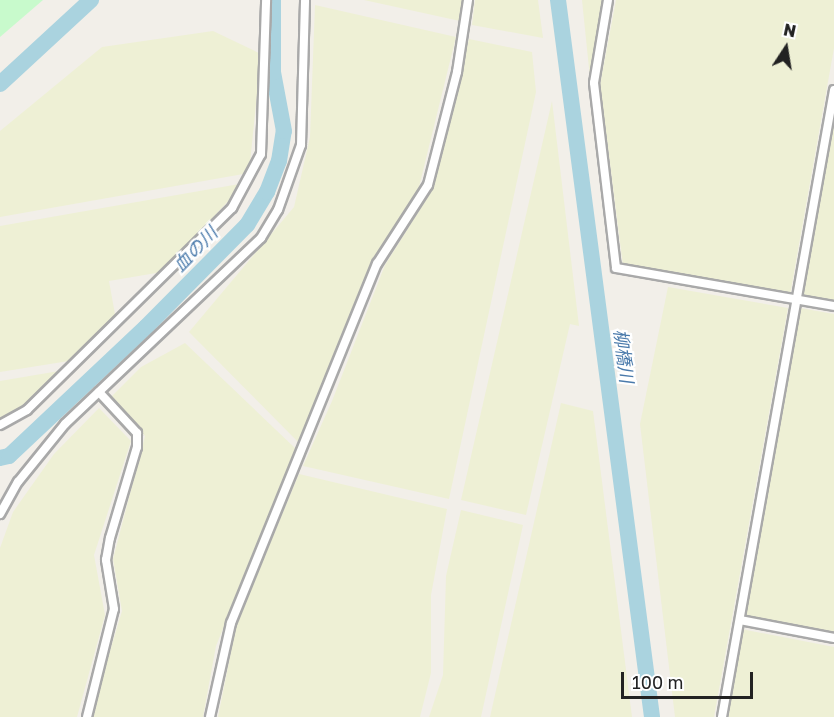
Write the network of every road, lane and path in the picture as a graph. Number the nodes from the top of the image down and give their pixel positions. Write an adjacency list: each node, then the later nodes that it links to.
1 (266, 0): 9 (street)
2 (305, 0): 8 (street)
3 (468, 0): 14 (street)
4 (608, 0): 6 (street)
5 (834, 90): 6 (street)
6 (796, 300): 7 (street); 11 (street)
7 (834, 306)
8 (99, 392): 10 (street); 13 (street)
9 (0, 425)
10 (0, 514)
11 (740, 620): 12 (street); 15 (street)
12 (834, 638)
13 (87, 717)
14 (210, 717)
15 (722, 717)

